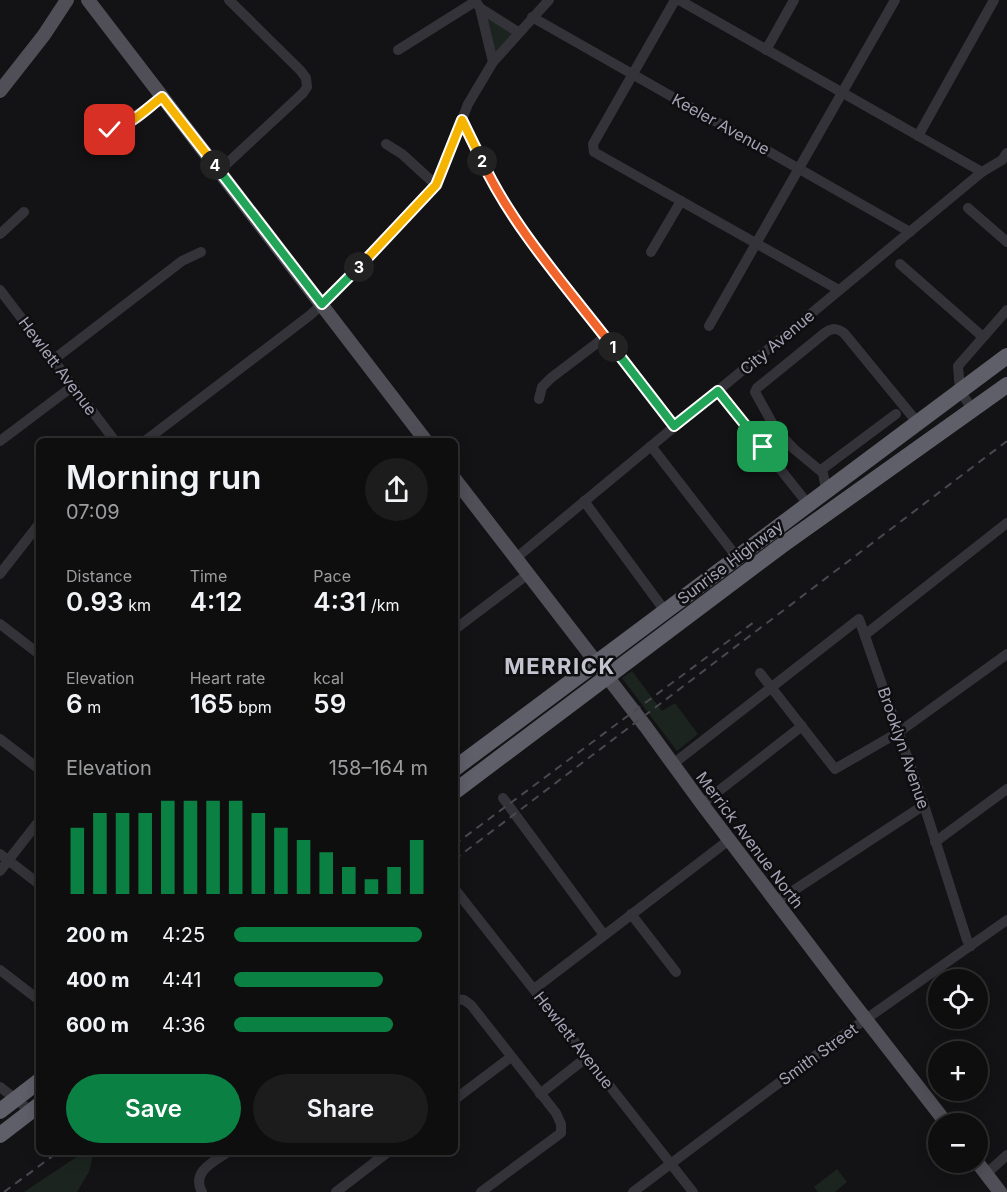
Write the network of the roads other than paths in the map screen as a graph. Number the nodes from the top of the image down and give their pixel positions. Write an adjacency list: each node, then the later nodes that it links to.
1 (67, 0): 16 (main road)
2 (88, 0): 18 (main road)
3 (229, 0): 25 (street)
4 (549, 0): 10 (street)
5 (677, 0): 13 (street); 15 (street)
6 (795, 0): 13 (street)
7 (895, 0): 17 (street)
8 (994, 0): 21 (street)
9 (477, 3): 11 (street); 12 (street); 14 (street)
10 (532, 17): 11 (street); 15 (street, Keeler Avenue)
11 (518, 32): 14 (street)
12 (398, 50)
13 (766, 50): 17 (street)
14 (492, 62): 19 (street)
15 (632, 74): 24 (street, Keeler Avenue); 28 (street)
16 (0, 91)
17 (842, 93): 21 (street); 24 (street)
18 (162, 97): 20 (street); 25 (main road)
19 (462, 120): 27 (street); 43 (street)
20 (91, 131)
21 (918, 136): 26 (street)
22 (386, 144): 27 (street)
23 (1007, 153): 26 (street, City Avenue)
24 (800, 168): 31 (street, Keeler Avenue); 34 (street)
25 (219, 171): 40 (main road)
26 (982, 172): 31 (street, City Avenue)
27 (436, 185): 40 (street)
28 (681, 201): 34 (street); 36 (street)
29 (968, 208): 33 (street)
30 (24, 212): 32 (street)
31 (910, 232): 39 (street, City Avenue)
32 (0, 234)
33 (1007, 242)
34 (756, 244): 39 (street); 42 (street)
35 (201, 252): 46 (street)
36 (651, 252)
37 (900, 264): 44 (street)
38 (0, 290): 46 (street, Hewlett Avenue)
39 (839, 290): 49 (street, City Avenue)
40 (322, 304): 57 (street); 58 (main road)
41 (1007, 310): 44 (street)
42 (709, 326)
43 (605, 337): 51 (street); 55 (street)
44 (983, 337): 50 (street)
45 (1007, 356): 50 (highway, Sunrise Highway)
46 (54, 360): 48 (street, Hewlett Avenue)
47 (1007, 385): 52 (highway, Sunrise Highway)
48 (73, 386): 56 (street, Hewlett Avenue); 59 (street)
49 (718, 391): 55 (street, City Avenue); 65 (street)
50 (960, 391): 52 (street); 54 (highway, Sunrise Highway)
51 (539, 399)
52 (973, 410): 80 (highway, Sunrise Highway)
53 (896, 414): 61 (street)
54 (917, 422): 61 (street); 63 (highway, Sunrise Highway)
55 (674, 426): 60 (street, City Avenue)
56 (113, 438)
57 (149, 438)
58 (424, 438)
59 (0, 441)
60 (651, 446): 64 (street, City Avenue); 68 (street)
61 (821, 470): 63 (street)
62 (458, 483): 69 (main road, Merrick Avenue North)
63 (826, 490): 65 (highway, Sunrise Highway)
64 (584, 501): 69 (street, City Avenue); 72 (street)
65 (808, 504): 68 (highway, Sunrise Highway)
66 (1007, 523): 75 (street)
67 (36, 528): 70 (street)
68 (736, 556): 72 (highway, Sunrise Highway)
69 (516, 558): 71 (main road, Merrick Avenue North)
70 (0, 574)
71 (528, 574): 74 (street); 78 (main road, Merrick Avenue North)
72 (665, 610): 78 (highway, Sunrise Highway)
73 (0, 624): 76 (street)
74 (458, 627)
75 (866, 634): 81 (street); 83 (street, Brooklyn Avenue)
76 (36, 652)
77 (1007, 654): 83 (street)
78 (595, 662): 80 (main road, Merrick Avenue North); 86 (highway, Sunrise Highway)
79 (760, 673): 81 (street)
80 (607, 677): 85 (main road, Merrick Avenue North); 88 (highway, Sunrise Highway)
81 (772, 687): 82 (street); 85 (street)
82 (802, 726): 83 (street); 91 (street)
83 (899, 732): 92 (street, Brooklyn Avenue)
84 (0, 739): 87 (street)
85 (673, 764): 91 (main road, Merrick Avenue North)
86 (458, 766)
87 (36, 767)
88 (458, 789)
89 (1007, 789): 95 (street)
90 (503, 798): 103 (street)
91 (702, 804): 94 (main road, Merrick Avenue North)
92 (924, 805): 95 (street, Brooklyn Avenue); 100 (street)
93 (36, 824): 96 (street)
94 (729, 840): 100 (main road, Merrick Avenue North); 101 (street)
95 (935, 842): 104 (street, Brooklyn Avenue)
96 (4, 857): 97 (street); 98 (street)
97 (0, 871)
98 (36, 882)
99 (458, 893): 107 (street, Hewlett Avenue)
100 (776, 902): 110 (main road, Merrick Avenue North)
101 (632, 914): 103 (street); 106 (street)
102 (1007, 920): 104 (street, Smith Street)
103 (604, 935): 107 (street)
104 (971, 946): 110 (street, Smith Street)
105 (0, 970): 108 (street)
106 (676, 972)
107 (534, 989): 112 (street, Hewlett Avenue)
108 (36, 998)
109 (458, 999): 111 (street)
110 (866, 1019): 120 (main road, Merrick Avenue North); 125 (street, Smith Street)
111 (511, 1057): 115 (street); 116 (street)
112 (587, 1057): 115 (street); 125 (street, Hewlett Avenue)
113 (36, 1083): 117 (highway)
114 (0, 1087): 117 (street)
115 (540, 1094): 130 (street)
116 (458, 1097)
117 (16, 1099): 118 (street); 119 (highway)
118 (35, 1108): 121 (highway)
119 (0, 1111)
120 (939, 1113)
121 (0, 1135)
122 (224, 1155): 128 (street)
123 (384, 1155): 129 (street)
124 (1007, 1155): 126 (street)
125 (671, 1164): 131 (street, Smith Street); 132 (street, Hewlett Avenue)
126 (988, 1164)
127 (985, 1173): 133 (main road)
128 (202, 1192)
129 (336, 1192)
130 (481, 1192)
131 (633, 1192)
132 (693, 1192)
133 (1000, 1192)

